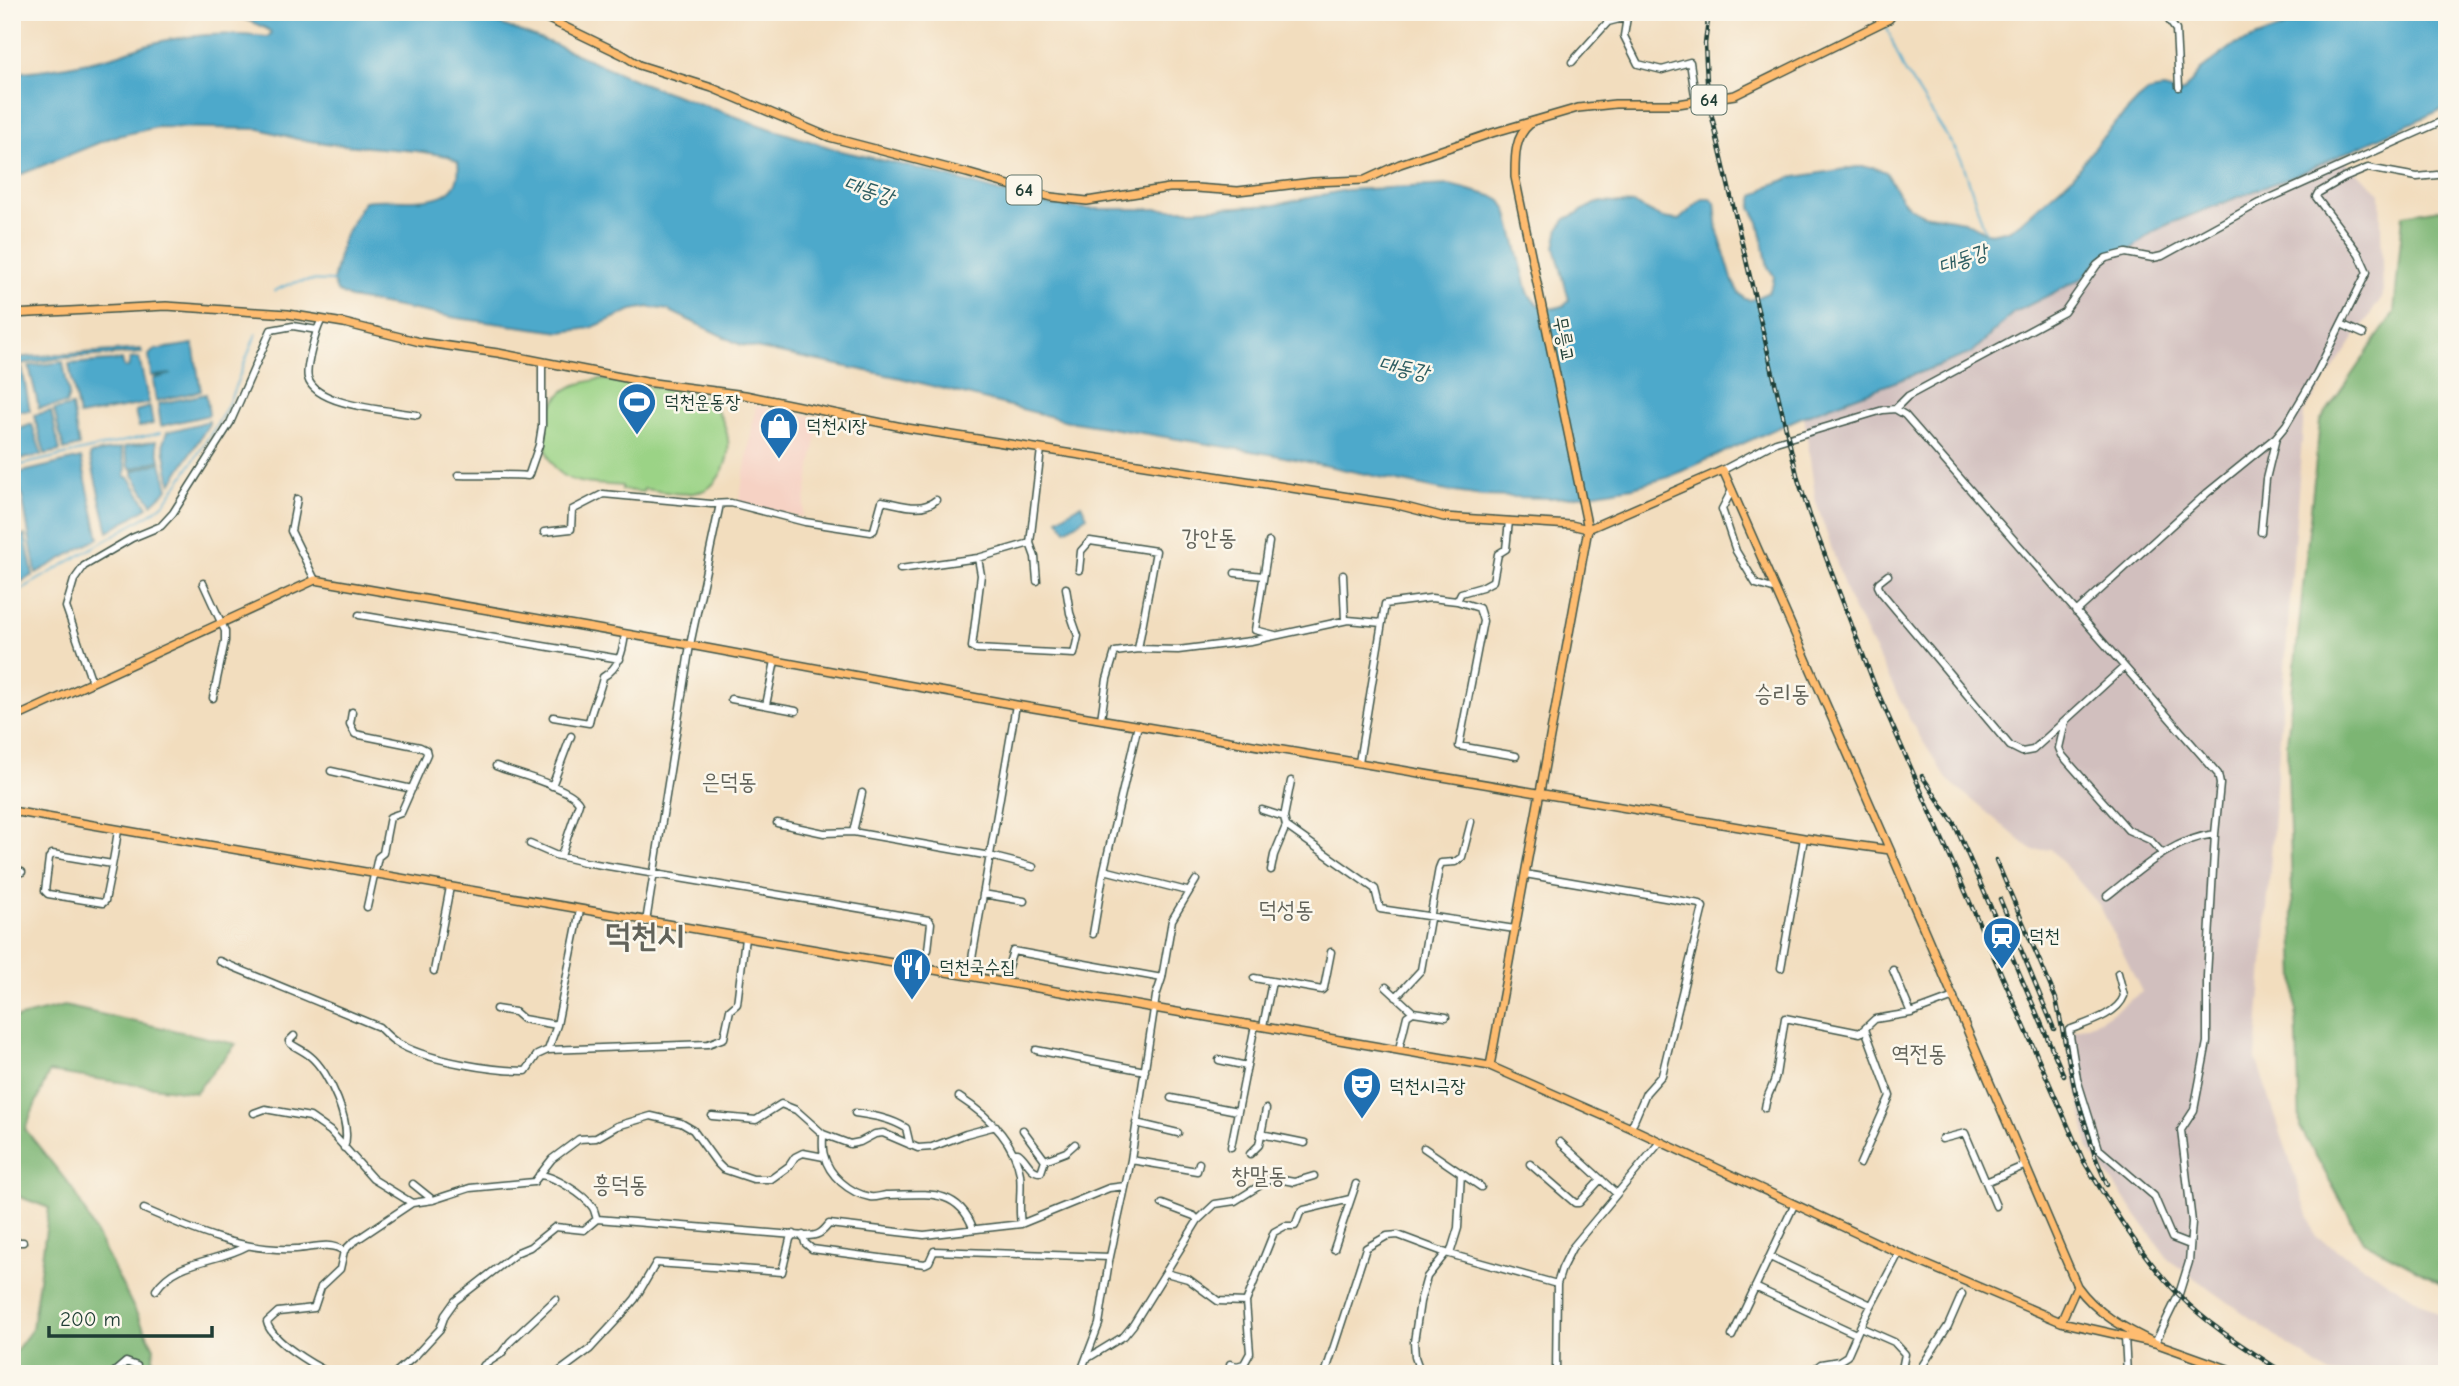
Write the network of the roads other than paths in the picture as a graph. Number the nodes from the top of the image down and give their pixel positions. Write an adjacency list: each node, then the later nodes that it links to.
1 (534, 12): 9 (main road, 64)
2 (2163, 12): 6 (street)
3 (1629, 15): 5 (street); 7 (street)
4 (1892, 15): 7 (main road, 64)
5 (1572, 62)
6 (2179, 87)
7 (1696, 102): 9 (main road, 64)
8 (2447, 119): 17 (street)
9 (1533, 122): 28 (main road, 무릉교)
10 (2447, 174): 13 (street)
11 (12, 314): 12 (main road)
12 (321, 321): 14 (street); 16 (main road)
13 (2341, 324): 15 (street); 19 (street)
14 (317, 330): 18 (street); 58 (street)
15 (2362, 334)
16 (542, 362): 20 (main road); 22 (street)
17 (1895, 409): 21 (street); 46 (street)
18 (417, 415)
19 (2276, 437): 30 (street); 46 (street)
20 (1041, 449): 27 (main road); 32 (street)
21 (1723, 470): 23 (main road); 28 (main road)
22 (458, 475)
23 (1732, 490): 44 (main road); 44 (street)
24 (297, 499): 40 (street)
25 (936, 500): 26 (street)
26 (720, 504): 29 (street); 53 (street)
27 (1509, 521): 28 (main road); 45 (street)
28 (1588, 529): 78 (main road)
29 (544, 532)
30 (2260, 532)
31 (1269, 542): 39 (street)
32 (1030, 543): 33 (street); 41 (street)
33 (978, 558): 34 (street); 43 (street)
34 (900, 569)
35 (1079, 570): 54 (street)
36 (1235, 573): 39 (street)
37 (1343, 575): 48 (street)
38 (1888, 575): 68 (street)
39 (1264, 576): 52 (street)
40 (315, 580): 50 (main road); 51 (main road)
41 (1037, 581)
42 (204, 583): 50 (street)
43 (1066, 588)
44 (1776, 590): 91 (main road)
45 (1457, 601): 49 (street); 71 (street)
46 (2076, 612): 57 (street)
47 (359, 615): 55 (street)
48 (1345, 620): 49 (street); 52 (street)
49 (1382, 622): 72 (street)
50 (222, 623): 58 (main road); 59 (street)
51 (625, 634): 53 (main road); 55 (street)
52 (1277, 635): 54 (street)
53 (690, 645): 56 (main road); 101 (street)
54 (1138, 649): 67 (street)
55 (620, 659): 65 (street)
56 (775, 661): 61 (street); 62 (main road)
57 (2124, 667): 68 (street); 88 (street)
58 (92, 682): 66 (main road)
59 (213, 698)
60 (731, 699): 61 (street)
61 (766, 705): 63 (street)
62 (1016, 705): 67 (main road); 94 (street)
63 (796, 711)
64 (352, 712): 77 (street)
65 (553, 717)
66 (12, 719)
67 (1101, 719): 69 (main road)
68 (2065, 722): 92 (street)
69 (1138, 726): 72 (main road); 98 (street)
70 (571, 736): 76 (street)
71 (1516, 756)
72 (1359, 762): 78 (main road)
73 (496, 766): 76 (street)
74 (331, 771): 77 (street)
75 (1291, 781): 82 (street)
76 (552, 786): 93 (street)
77 (412, 789): 102 (street)
78 (1540, 792): 89 (main road); 103 (main road)
79 (862, 793): 87 (street)
80 (1262, 810): 82 (street)
81 (12, 811): 86 (main road)
82 (1284, 817): 85 (street)
83 (1471, 822): 112 (street)
84 (777, 823): 87 (street)
85 (1286, 826): 99 (street); 112 (street)
86 (118, 830): 95 (street); 102 (main road)
87 (853, 832): 94 (street)
88 (2215, 834): 92 (street); 207 (street)
89 (1804, 838): 91 (main road); 120 (street)
90 (530, 844): 93 (street)
91 (1890, 850): 131 (main road)
92 (2162, 853): 108 (street)
93 (561, 856): 101 (street)
94 (990, 856): 96 (street); 107 (street)
95 (112, 864): 95 (street)
96 (1033, 867)
97 (12, 870): 100 (street)
98 (1104, 870): 106 (street); 115 (street)
99 (1271, 870)
100 (22, 872)
101 (654, 873): 113 (street); 117 (street)
102 (375, 874): 105 (main road); 110 (street)
103 (1525, 874): 114 (main road); 158 (street)
104 (1196, 880): 106 (street)
105 (450, 887): 111 (main road); 122 (street)
106 (1187, 891): 125 (street)
107 (983, 894): 109 (street); 124 (street)
108 (2107, 896)
109 (1024, 901)
110 (367, 907)
111 (580, 910): 113 (main road); 137 (street)
112 (1429, 918): 114 (street); 130 (street)
113 (646, 922): 116 (main road)
114 (1515, 929): 146 (main road)
115 (1093, 934)
116 (746, 938): 124 (main road); 142 (street)
117 (928, 950)
118 (1331, 952): 128 (street)
119 (219, 961): 142 (street)
120 (1780, 968)
121 (1894, 970): 135 (street)
122 (434, 971)
123 (2118, 973): 207 (street)
124 (969, 976): 127 (main road)
125 (1162, 978): 127 (street); 132 (street)
126 (1254, 978): 128 (street)
127 (1003, 982): 132 (main road)
128 (1272, 982): 138 (street)
129 (1386, 987): 130 (street)
130 (1396, 997): 134 (street)
131 (1954, 997): 135 (street); 180 (main road)
132 (1154, 1007): 138 (main road); 147 (street)
133 (496, 1009): 137 (street)
134 (1413, 1012): 136 (street); 141 (street)
135 (1911, 1013): 139 (street)
136 (1446, 1017)
137 (556, 1025): 142 (street)
138 (1259, 1026): 141 (main road); 145 (street)
139 (1866, 1030): 150 (street); 179 (street)
140 (294, 1037): 170 (street)
141 (1398, 1049): 146 (main road)
142 (548, 1050)
143 (1036, 1050): 147 (street)
144 (1219, 1060): 145 (street)
145 (1247, 1066): 152 (street)
146 (1490, 1066): 158 (main road)
147 (1144, 1071): 156 (street)
148 (959, 1097): 157 (street)
149 (1171, 1098): 152 (street)
150 (1765, 1108)
151 (1266, 1110): 162 (street)
152 (1237, 1111): 169 (street)
153 (855, 1113): 168 (street)
154 (254, 1114): 170 (street)
155 (712, 1116): 161 (street)
156 (1136, 1123): 160 (street); 176 (street)
157 (996, 1126): 168 (street); 172 (street)
158 (1631, 1128): 165 (main road)
159 (1023, 1130): 175 (street)
160 (1178, 1133)
161 (823, 1134): 168 (street); 174 (street)
162 (1261, 1134): 166 (street); 173 (street)
163 (1942, 1139): 185 (street)
164 (1560, 1142): 184 (street)
165 (1660, 1142): 190 (street); 195 (main road)
166 (1305, 1143)
167 (1075, 1144): 175 (street)
168 (910, 1145)
169 (1231, 1147)
170 (344, 1148): 193 (street)
171 (1424, 1148): 181 (street)
172 (1013, 1153): 175 (street); 200 (street)
173 (1251, 1154)
174 (824, 1157): 182 (street); 201 (street)
175 (1045, 1160)
176 (1131, 1160): 177 (street); 188 (street)
177 (1199, 1163)
178 (1530, 1164): 184 (street)
179 (1860, 1164)
180 (2026, 1165): 185 (street); 216 (main road)
181 (1461, 1173): 189 (street); 210 (street)
182 (539, 1175): 192 (street); 198 (street)
183 (1314, 1176): 199 (street)
184 (1601, 1179): 190 (street)
185 (1986, 1182): 196 (street)
186 (413, 1184): 192 (street)
187 (1356, 1184): 191 (street)
188 (1125, 1186): 200 (street); 213 (street)
189 (1481, 1187)
190 (1617, 1194): 215 (street)
191 (1350, 1199): 208 (street); 221 (street)
192 (433, 1200): 193 (street)
193 (412, 1203): 209 (street)
194 (1162, 1204): 199 (street)
195 (1794, 1205): 211 (main road); 212 (street)
196 (1996, 1206)
197 (144, 1209): 206 (street)
198 (597, 1219): 202 (street); 234 (street)
199 (1198, 1220): 214 (street)
200 (1021, 1224): 201 (street)
201 (974, 1228): 203 (street)
202 (794, 1234): 203 (street); 236 (street)
203 (803, 1235): 213 (street)
204 (12, 1242): 205 (street)
205 (23, 1242)
206 (247, 1246): 209 (street); 218 (street)
207 (2190, 1247): 228 (street)
208 (1334, 1249)
209 (344, 1251): 233 (street)
210 (1448, 1253): 215 (street); 238 (street); 239 (street)
211 (1899, 1253): 222 (street); 223 (main road)
212 (1770, 1256): 217 (street); 222 (street)
213 (1110, 1257): 229 (street)
214 (1166, 1273): 221 (street); 229 (street)
215 (1557, 1284): 240 (street)
216 (2077, 1286): 223 (main road); 228 (main road)
217 (1755, 1287): 225 (street); 226 (street)
218 (156, 1290)
219 (1962, 1294): 243 (street)
220 (556, 1299): 235 (street)
221 (1246, 1302): 230 (street)
222 (1871, 1305): 224 (street)
223 (2061, 1321): 227 (main road)
224 (1860, 1327): 225 (street); 242 (street)
225 (1856, 1334): 241 (street)
226 (1732, 1336)
227 (2124, 1337): 228 (main road); 244 (street)
228 (2155, 1343): 245 (main road)
229 (1088, 1358): 237 (street)
230 (1230, 1364)
231 (113, 1374): 232 (street)
232 (137, 1374)
233 (331, 1374)
234 (394, 1374)
235 (479, 1374)
236 (556, 1374)
237 (1080, 1374)
238 (1325, 1374)
239 (1421, 1374)
240 (1556, 1374)
241 (1808, 1374)
242 (1902, 1374)
243 (1917, 1374)
244 (2127, 1374)
245 (2242, 1374)

